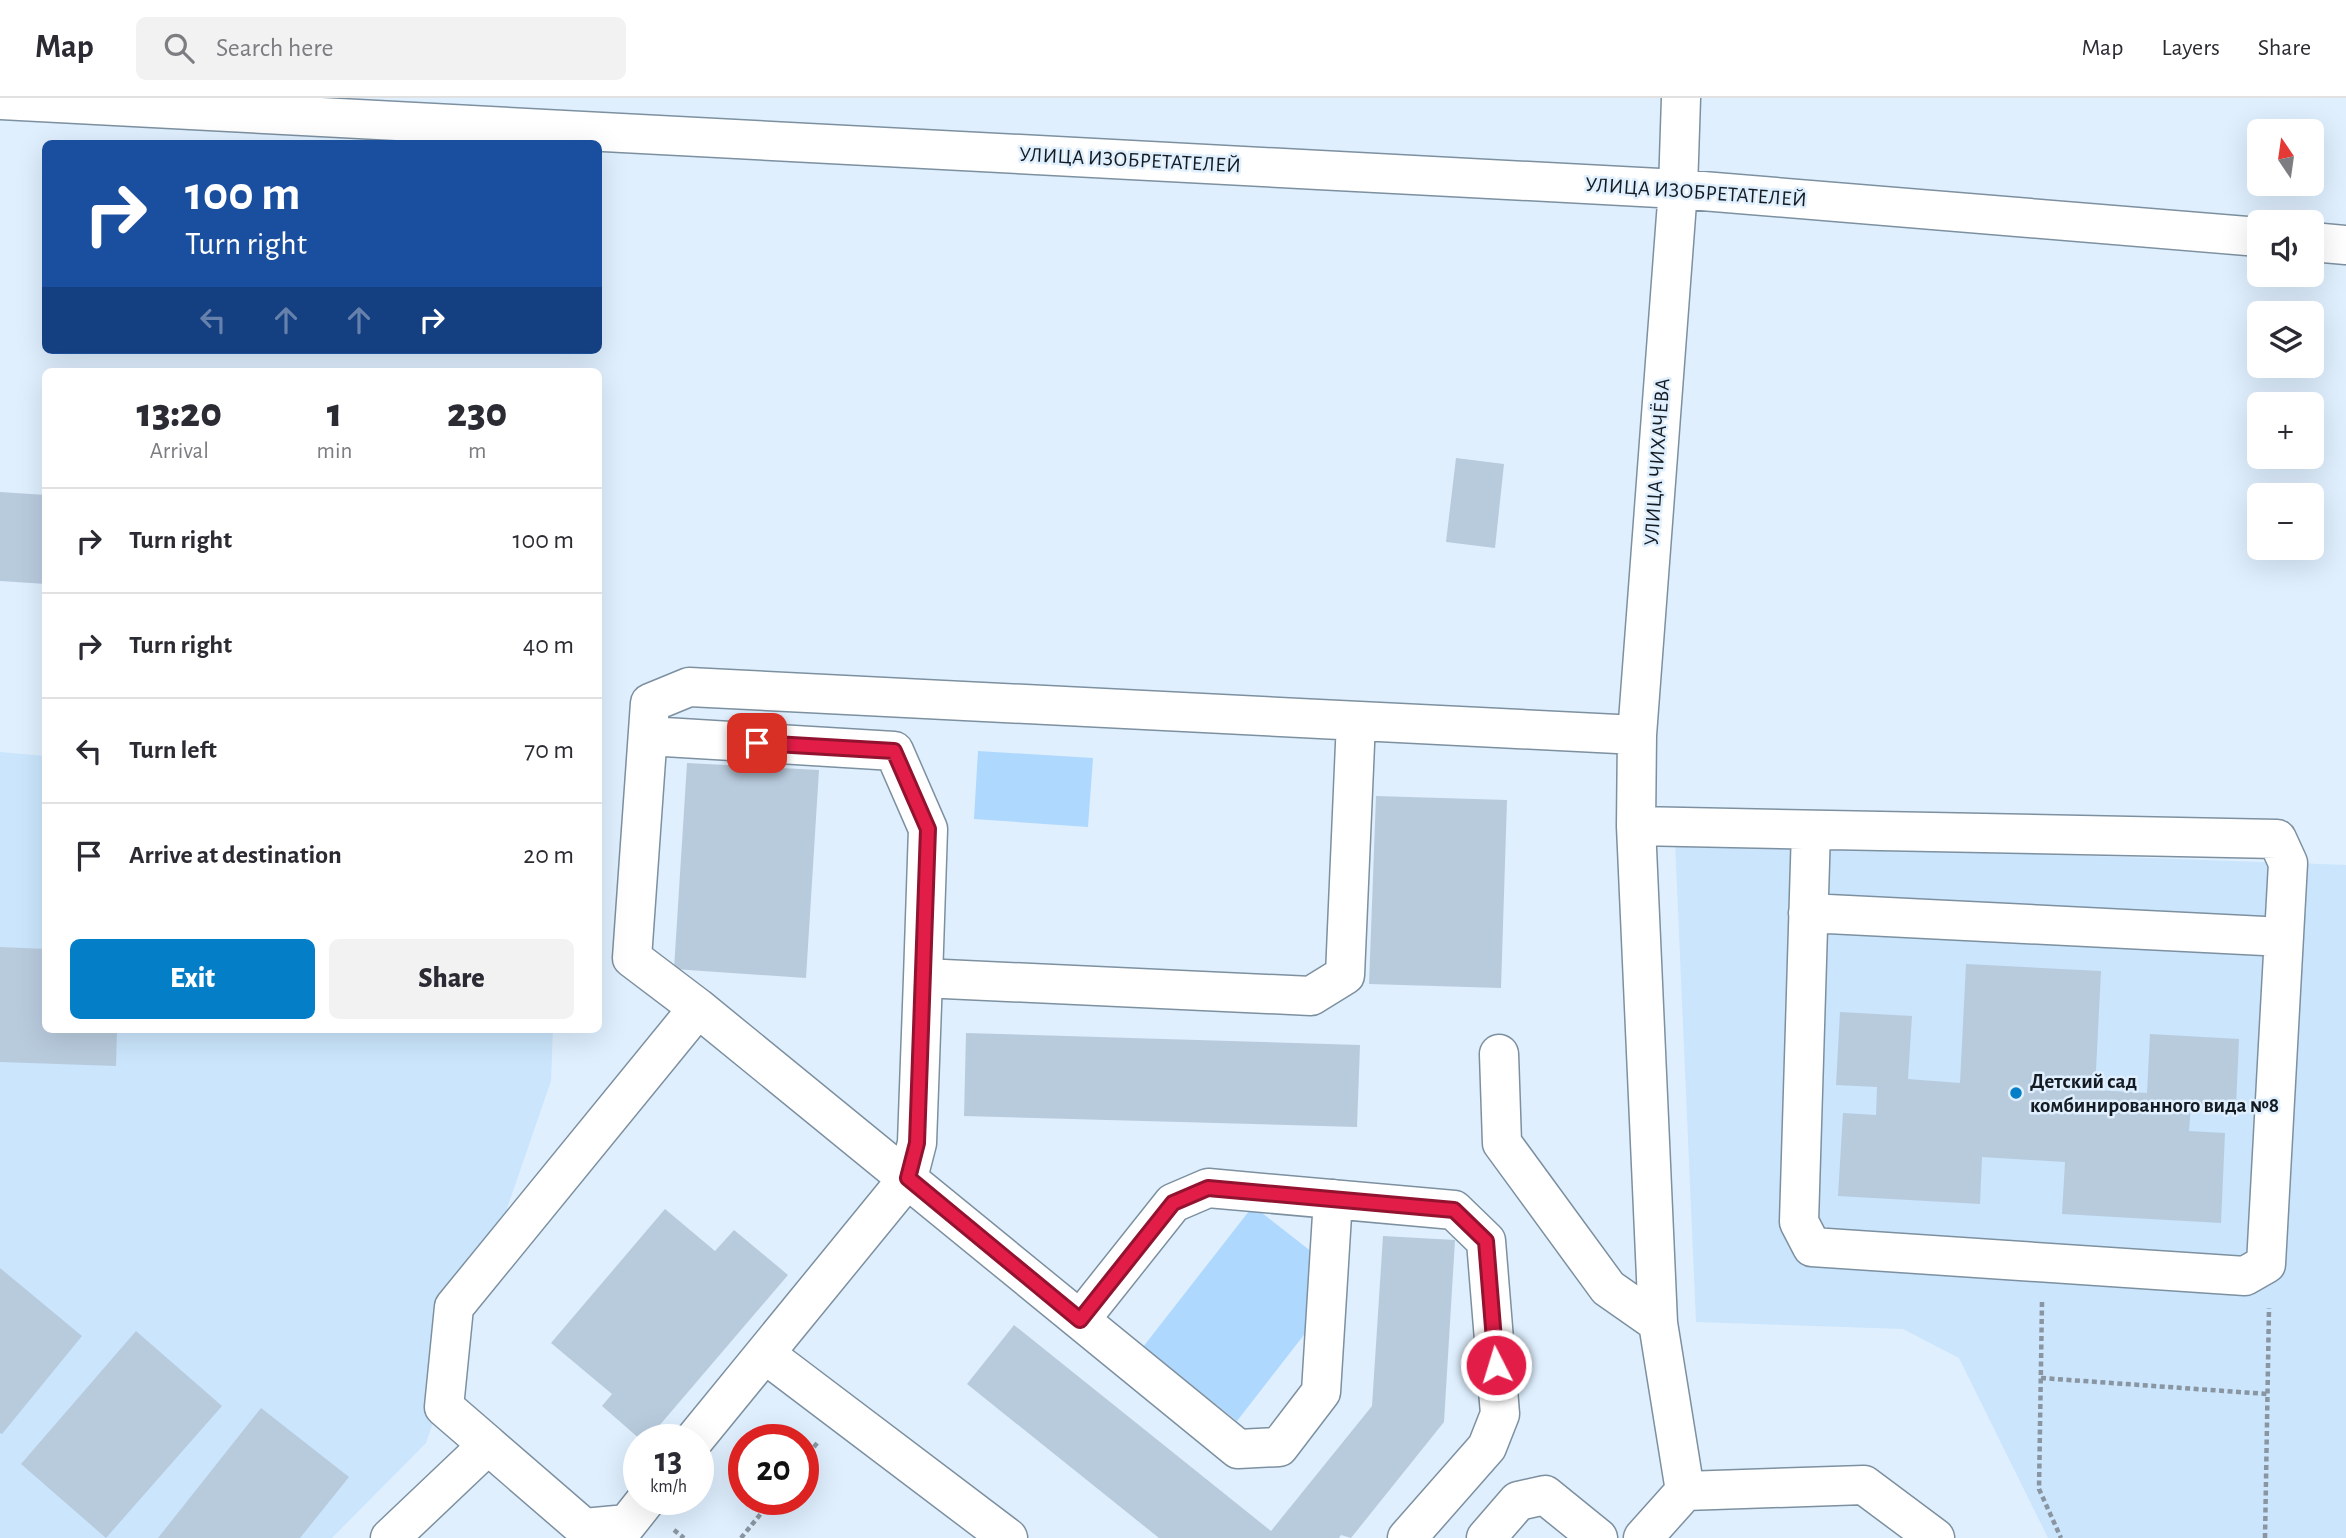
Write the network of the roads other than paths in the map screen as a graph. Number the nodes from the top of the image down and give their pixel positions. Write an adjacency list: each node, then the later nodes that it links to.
1 (1681, 98): 3 (street, УЛИЦА ЧИХАЧЁВА)
2 (0, 100): 3 (street, УЛИЦА ИЗОБРЕТАТЕЛЕЙ)
3 (1678, 189): 4 (street, УЛИЦА ИЗОБРЕТАТЕЛЕЙ); 9 (street, УЛИЦА ЧИХАЧЁВА)
4 (2247, 236)
5 (2324, 243): 6 (street)
6 (2346, 245)
7 (1356, 721): 8 (street); 9 (street); 14 (street)
8 (648, 736): 14 (street); 15 (street)
9 (1637, 736): 10 (street, УЛИЦА ЧИХАЧЁВА)
10 (1636, 827): 11 (street); 20 (street, УЛИЦА ЧИХАЧЁВА)
11 (1811, 830): 12 (street); 13 (street)
12 (1808, 912): 13 (street); 13 (street)
13 (2284, 937)
14 (923, 978): 17 (street)
15 (698, 1007): 17 (street); 23 (street)
16 (1499, 1054): 20 (street)
17 (908, 1178): 19 (street); 21 (street)
18 (1333, 1199): 19 (street); 19 (street); 28 (street)
19 (1080, 1320)
20 (1658, 1323): 24 (street, УЛИЦА ЧИХАЧЁВА)
21 (765, 1354): 22 (street); 27 (street)
22 (707, 1424)
23 (488, 1445): 25 (street); 26 (street)
24 (1685, 1491): 31 (street); 32 (street)
25 (634, 1515)
26 (390, 1538)
27 (1008, 1538)
28 (1407, 1538)
29 (1486, 1538): 30 (street)
30 (1598, 1538)
31 (1643, 1538)
32 (1934, 1538)

